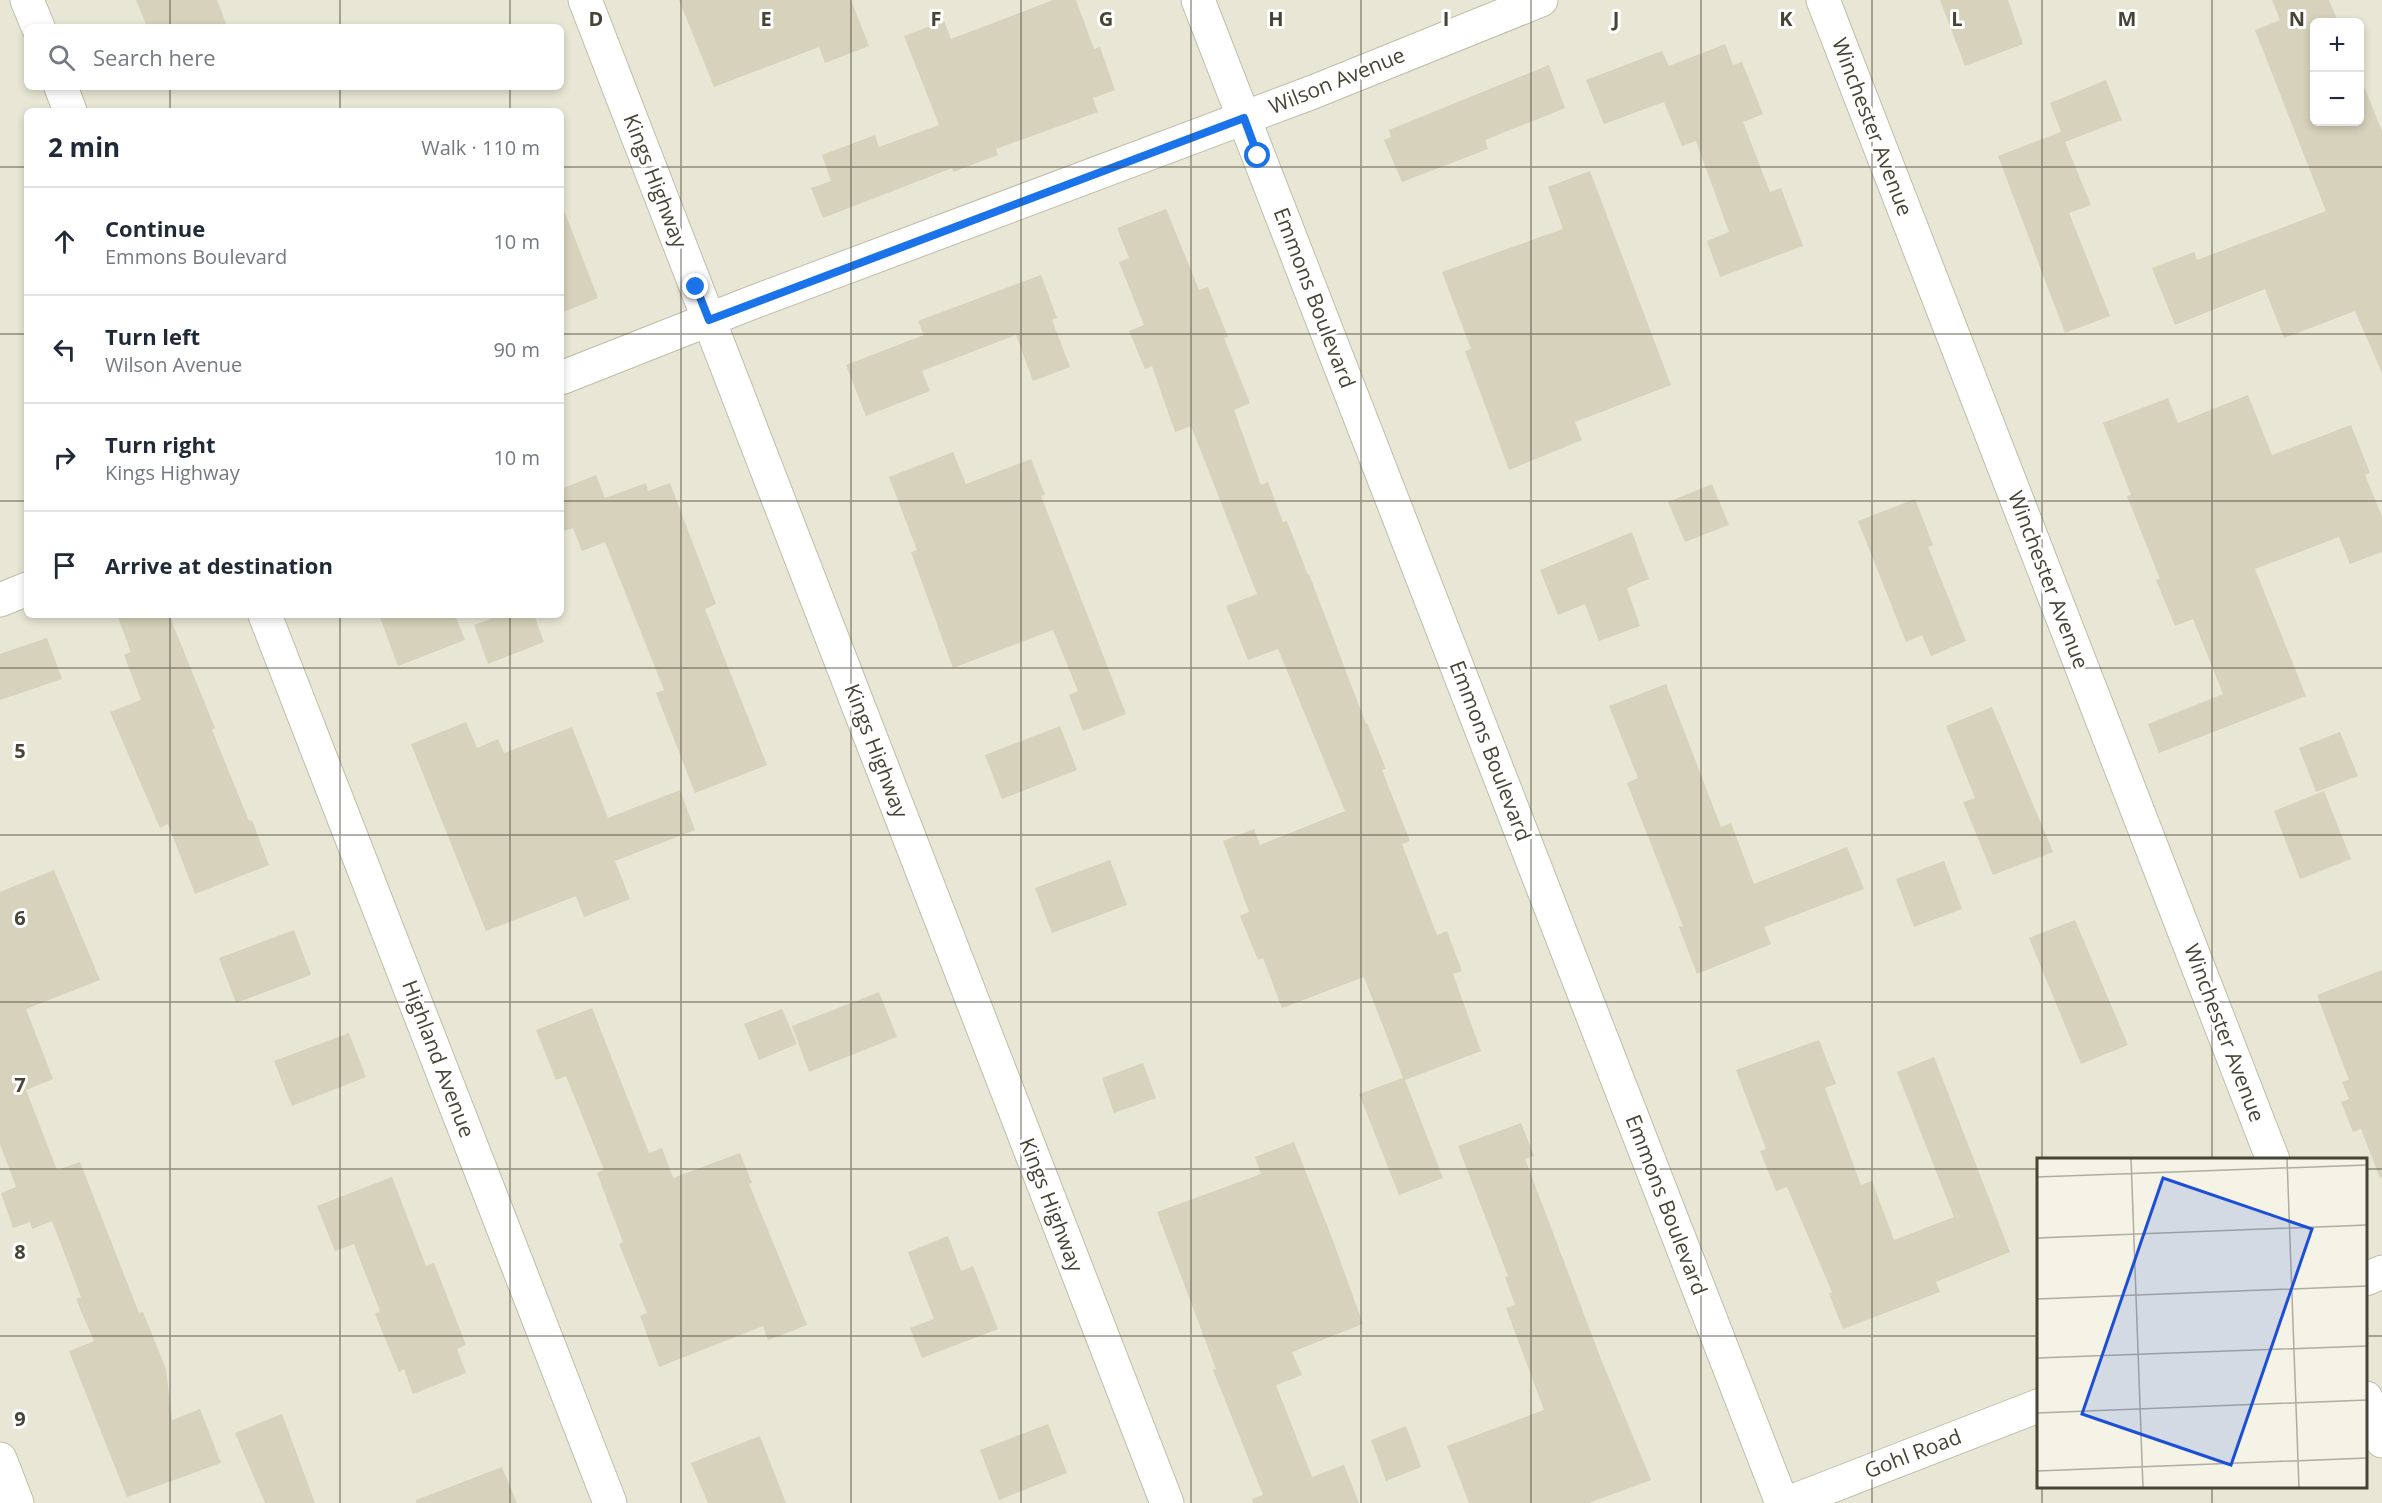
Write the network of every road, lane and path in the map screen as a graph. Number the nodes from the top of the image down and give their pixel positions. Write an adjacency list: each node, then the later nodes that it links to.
1 (27, 0): 6 (street)
2 (585, 0): 10 (street, Kings Highway)
3 (1198, 0): 9 (street, Emmons Boulevard)
4 (1541, 0): 9 (street, Wilson Avenue)
5 (1823, 0): 15 (street, Winchester Avenue)
6 (37, 24)
7 (62, 90): 8 (street)
8 (69, 108)
9 (1244, 118): 10 (street, Wilson Avenue); 25 (street, Emmons Boulevard)
10 (709, 320): 11 (street, Wilson Avenue); 24 (street, Kings Highway)
11 (564, 377)
12 (24, 590): 13 (street)
13 (0, 600)
14 (266, 618): 23 (street, Highland Avenue)
15 (2272, 1158)
16 (2382, 1272): 17 (street)
17 (2367, 1279)
18 (2367, 1401): 20 (street)
19 (2037, 1406): 26 (street, Gohl Road)
20 (2382, 1441)
21 (0, 1460): 22 (street)
22 (17, 1503)
23 (610, 1503)
24 (1167, 1503)
25 (1782, 1503)
26 (1788, 1503)

